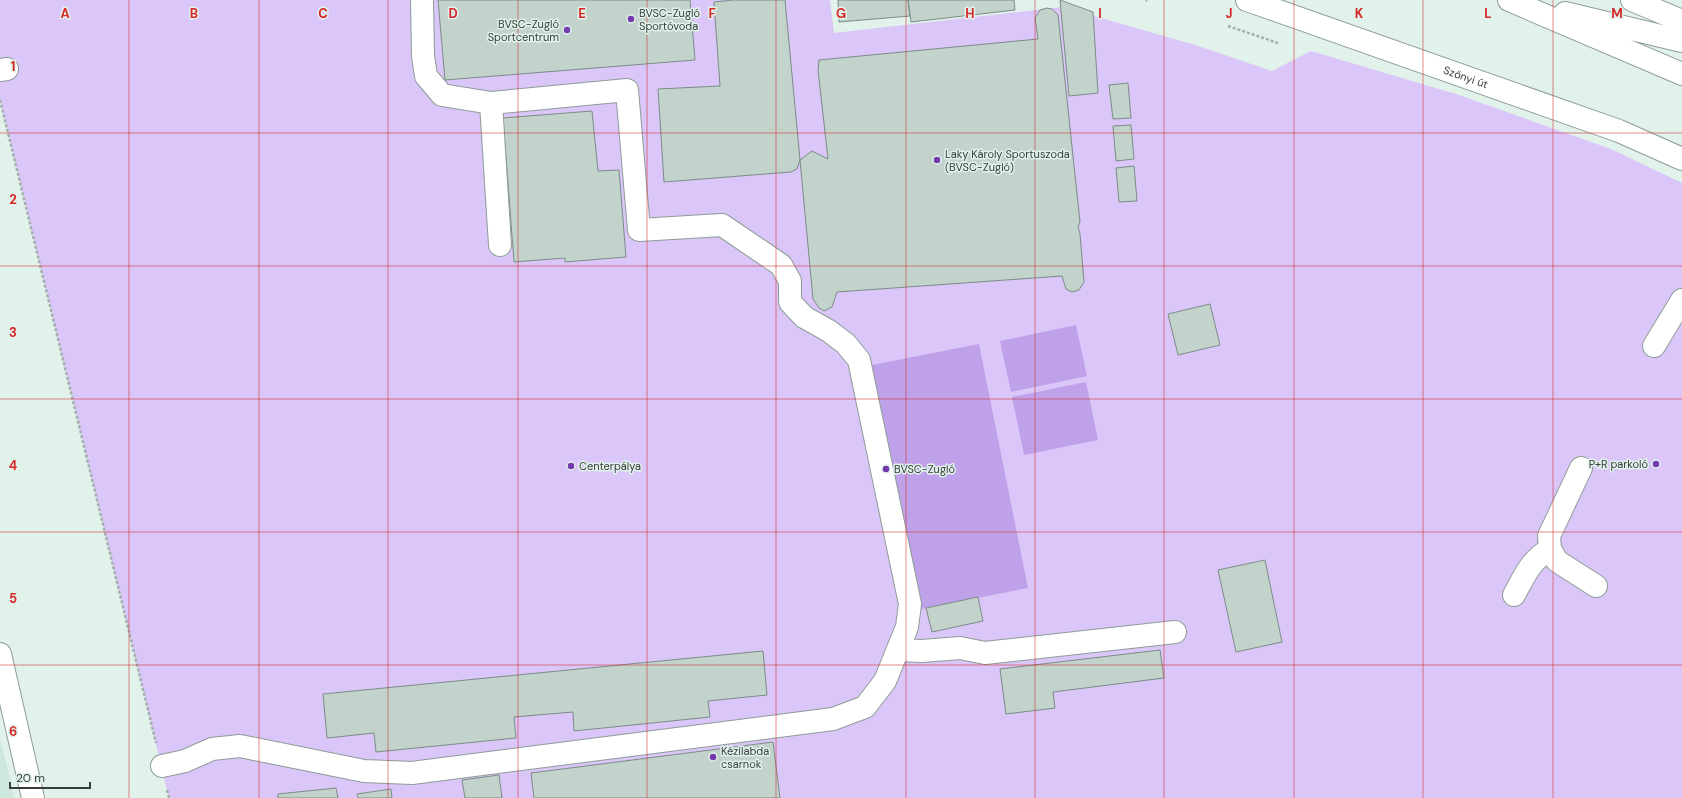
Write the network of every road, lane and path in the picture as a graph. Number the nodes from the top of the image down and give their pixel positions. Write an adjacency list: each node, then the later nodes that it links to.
1 (422, 0): 11 (street)
2 (1247, 0): 12 (street, Szőnyi út)
3 (1510, 0): 7 (street); 9 (street)
4 (1632, 0): 5 (street)
5 (1682, 21)
6 (1228, 26): 8 (path)
7 (1682, 41)
8 (1278, 43)
9 (1682, 74)
10 (0, 100): 23 (path)
11 (491, 103): 13 (street); 21 (street)
12 (1682, 159)
13 (500, 245)
14 (1682, 300): 15 (street)
15 (1654, 346)
16 (1581, 468): 17 (street)
17 (1550, 549): 18 (street); 19 (street)
18 (1596, 586)
19 (1514, 595)
20 (1175, 632): 21 (street)
21 (898, 650): 23 (street)
22 (0, 654): 24 (street)
23 (162, 766): 25 (path)
24 (33, 798)
25 (169, 798)

